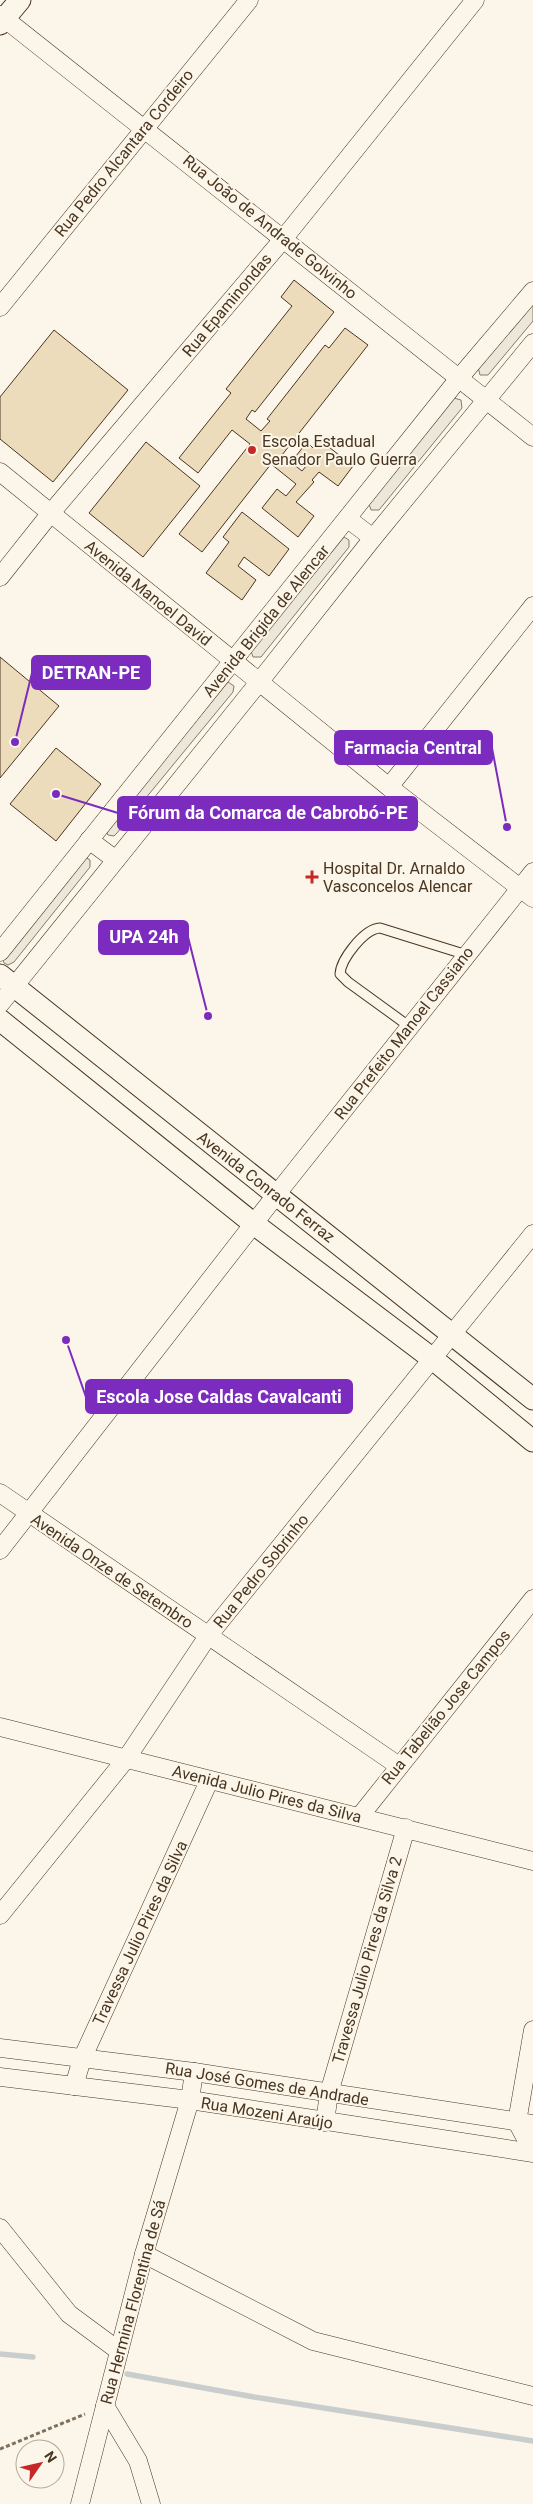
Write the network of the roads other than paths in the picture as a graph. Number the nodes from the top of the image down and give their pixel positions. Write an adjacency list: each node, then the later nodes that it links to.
1 (20, 0): 4 (street)
2 (249, 0): 5 (street, Rua Pedro Alcantara Cordeiro)
3 (475, 0): 6 (street, Rua Epaminondas)
4 (2, 19): 5 (street, Rua João de Andrade Golvinho)
5 (145, 127): 6 (street, Rua João de Andrade Golvinho); 8 (street, Rua Pedro Alcantara Cordeiro)
6 (284, 238): 10 (street, Rua João de Andrade Golvinho); 14 (street, Rua Epaminondas)
7 (533, 291): 10 (street, Avenida Brigida de Alencar)
8 (0, 308)
9 (533, 343): 11 (street, Avenida Brigida de Alencar)
10 (460, 378): 11 (street, Rua João de Andrade Golvinho); 15 (street, Avenida Brigida de Alencar)
11 (486, 399): 12 (street, Rua João de Andrade Golvinho); 16 (street, Avenida Brigida de Alencar)
12 (533, 437)
13 (0, 472): 14 (street, Avenida Manoel David)
14 (50, 514): 17 (street, Rua Epaminondas); 19 (street, Avenida Manoel David)
15 (348, 519): 16 (street); 19 (street, Avenida Brigida de Alencar)
16 (373, 538): 20 (street, Avenida Brigida de Alencar)
17 (0, 576)
18 (533, 606): 21 (street)
19 (234, 661): 20 (street, Avenida Manoel David); 22 (street, Avenida Brigida de Alencar)
20 (260, 681): 21 (street, Avenida Manoel David); 23 (street, Avenida Brigida de Alencar)
21 (389, 786): 25 (street, Avenida Manoel David)
22 (89, 840): 23 (street); 26 (street, Avenida Brigida de Alencar)
23 (116, 860): 28 (street, Avenida Brigida de Alencar)
24 (533, 872): 25 (street, Rua Prefeito Manoel Cassiano)
25 (527, 893): 27 (street, Rua Prefeito Manoel Cassiano)
26 (0, 952)
27 (467, 955): 31 (street, Rua Prefeito Manoel Cassiano); 31 (lane)
28 (8, 981): 29 (street, Avenida Brigida de Alencar); 32 (street, Avenida Conrado Ferraz)
29 (0, 1004)
30 (0, 1020): 33 (street, Avenida Conrado Ferraz)
31 (410, 1027): 34 (street, Rua Prefeito Manoel Cassiano)
32 (142, 1090): 33 (street); 34 (street, Avenida Conrado Ferraz)
33 (123, 1116): 35 (street, Avenida Conrado Ferraz)
34 (276, 1195): 35 (street, Rua Prefeito Manoel Cassiano); 37 (street, Avenida Conrado Ferraz)
35 (254, 1224): 38 (street, Avenida Conrado Ferraz); 45 (street, Rua Prefeito Manoel Cassiano)
36 (533, 1234): 39 (street, Rua Pedro Sobrinho)
37 (364, 1264): 38 (street); 39 (street, Avenida Conrado Ferraz)
38 (345, 1293): 40 (street, Avenida Conrado Ferraz)
39 (453, 1334): 40 (street, Rua Pedro Sobrinho); 41 (street, Avenida Conrado Ferraz)
40 (434, 1360): 42 (street, Avenida Conrado Ferraz); 48 (street, Rua Pedro Sobrinho)
41 (532, 1399): 42 (street)
42 (514, 1425): 43 (street, Avenida Conrado Ferraz)
43 (533, 1441)
44 (0, 1493): 45 (street, Avenida Onze de Setembro)
45 (28, 1513): 46 (street, Rua Prefeito Manoel Cassiano); 48 (street, Avenida Onze de Setembro)
46 (0, 1550)
47 (533, 1599): 51 (street, Rua Tabelião Jose Campos)
48 (208, 1636): 50 (street, Rua Pedro Sobrinho); 51 (street, Avenida Onze de Setembro)
49 (0, 1727): 50 (street, Avenida Julio Pires da Silva)
50 (126, 1759): 52 (street, Avenida Julio Pires da Silva); 56 (street, Rua Pedro Sobrinho)
51 (399, 1766): 53 (street, Rua Tabelião Jose Campos)
52 (209, 1781): 53 (street, Avenida Julio Pires da Silva); 59 (street, Travessa Julio Pires da Silva)
53 (360, 1816): 54 (street, Avenida Julio Pires da Silva)
54 (406, 1828): 55 (street, Avenida Julio Pires da Silva); 63 (street, Travessa Julio Pires da Silva 2)
55 (533, 1861)
56 (0, 1915)
57 (533, 2030): 66 (street)
58 (0, 2048): 59 (street, Rua José Gomes de Andrade)
59 (82, 2059): 60 (street, Rua José Gomes de Andrade); 62 (street, Travessa Julio Pires da Silva)
60 (194, 2072): 63 (street, Rua José Gomes de Andrade); 64 (street, Rua Hermina Florentina de Sá)
61 (0, 2077): 62 (street, Rua Mozeni Araújo)
62 (74, 2086): 64 (street, Rua Mozeni Araújo)
63 (329, 2093): 65 (street, Travessa Julio Pires da Silva 2); 66 (street, Rua José Gomes de Andrade)
64 (190, 2100): 65 (street, Rua Mozeni Araújo); 69 (street, Rua Hermina Florentina de Sá)
65 (325, 2122): 67 (street, Rua Mozeni Araújo)
66 (525, 2123): 67 (street)
67 (533, 2153)
68 (0, 2228): 70 (street)
69 (144, 2254): 70 (street, Rua Hermina Florentina de Sá); 71 (street)
70 (119, 2351): 72 (street, Rua Hermina Florentina de Sá)
71 (533, 2396)
72 (105, 2406): 73 (street, Rua Hermina Florentina de Sá); 74 (street)
73 (80, 2504)
74 (151, 2504)

